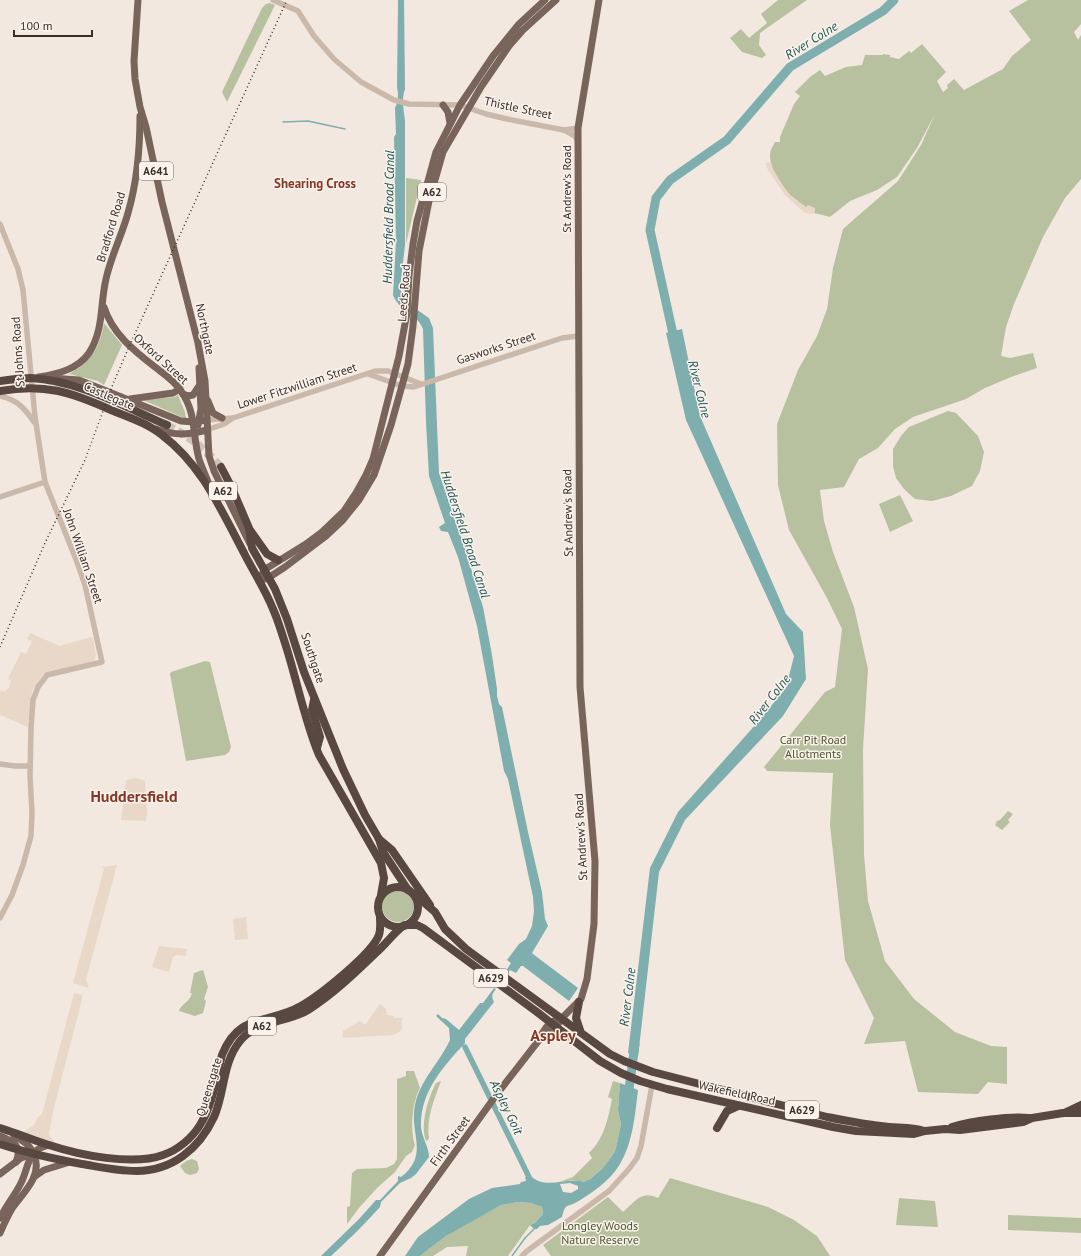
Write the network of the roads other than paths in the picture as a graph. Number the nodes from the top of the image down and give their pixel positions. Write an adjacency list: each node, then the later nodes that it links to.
1 (138, 0): 8 (main road, Bradford Road / A641)
2 (273, 0): 6 (street, Thistle Street)
3 (545, 0): 7 (main road, Leeds Road / A62)
4 (556, 0): 9 (main road, Leeds Road / A62)
5 (599, 0): 11 (main road, St Andrew's Road)
6 (443, 105): 7 (street, Thistle Street); 10 (main road)
7 (460, 105): 9 (street, Thistle Street); 10 (main road, Leeds Road / A62)
8 (140, 107): 15 (main road, Bradford Road / A641); 16 (main road, Bradford Road / A641)
9 (468, 107): 12 (street, Thistle Street); 22 (main road, Leeds Road / A62)
10 (450, 124): 19 (main road, Leeds Road / A62)
11 (578, 128): 12 (street, Thistle Street); 13 (main road, St Andrew's Road)
12 (564, 130): 13 (street, Thistle Street)
13 (578, 142): 17 (main road, St Andrew's Road)
14 (0, 224): 21 (street, St Johns Road)
15 (171, 235): 18 (main road, Northgate / A641)
16 (103, 304): 21 (main road, A641); 30 (main road, Oxford Street)
17 (578, 336): 25 (street, Gasworks Street); 66 (main road, St Andrew's Road)
18 (200, 353): 26 (main road, A641); 31 (main road, Northgate / A641)
19 (395, 373): 20 (street, Lower Fitzwilliam Street); 22 (street); 24 (main road, Leeds Road)
20 (368, 374): 24 (street, Lower Fitzwilliam Street); 35 (street, Lower Fitzwilliam Street)
21 (31, 378): 23 (highway, Castlegate); 28 (street, St Johns Road); 33 (main road, Castlegate); 38 (highway, Castlegate)
22 (405, 378): 25 (street); 27 (main road, Leeds Road / A62)
23 (0, 381)
24 (392, 382): 27 (street, Lower Fitzwilliam Street); 48 (main road, Leeds Road)
25 (421, 384): 27 (street, Gasworks Street)
26 (199, 386): 30 (main road); 36 (main road, A641)
27 (402, 386): 50 (main road, Leeds Road / A62)
28 (32, 388): 29 (highway, Castlegate / A62); 37 (street, St Johns Road); 39 (highway, Castlegate / A62)
29 (0, 391)
30 (182, 392): 33 (main road); 36 (main road, Oxford Street / A641)
31 (206, 393): 34 (main road); 36 (main road, Northgate / A641)
32 (0, 396): 37 (street)
33 (126, 398): 36 (main road, Castlegate)
34 (222, 418): 35 (street, Lower Fitzwilliam Street); 36 (street, Lower Fitzwilliam Street)
35 (233, 418): 40 (street, Lower Fitzwilliam Street)
36 (200, 421): 40 (main road, Northgate / A641); 41 (main road, A641)
37 (36, 424): 43 (street, St Johns Road)
38 (167, 425)
39 (153, 428): 41 (main road, Castlegate / A62); 44 (highway, Southgate / A62)
40 (207, 430): 41 (main road, Castlegate / A62); 47 (main road, Southgate / A62)
41 (196, 433): 44 (main road, Southgate / A62)
42 (221, 467): 46 (highway, A62)
43 (45, 482): 45 (street); 57 (street, John William Street)
44 (211, 489): 51 (highway, Southgate / A62)
45 (0, 497)
46 (249, 528): 47 (highway, A62); 48 (highway, A62)
47 (252, 548): 49 (highway, Southgate / A62)
48 (278, 560): 49 (main road, Leeds Road)
49 (264, 570): 50 (highway, Southgate / A62); 51 (main road)
50 (268, 578): 51 (main road, A62); 52 (highway, Southgate / A62)
51 (259, 581): 53 (highway, Southgate / A62)
52 (314, 700): 53 (highway); 54 (highway, Southgate / A62)
53 (317, 744): 54 (highway); 61 (highway, Southgate / A62)
54 (334, 748): 59 (highway, Southgate / A62)
55 (0, 764): 56 (street)
56 (16, 766): 57 (street); 58 (street)
57 (30, 766): 64 (street)
58 (0, 768)
59 (379, 839): 60 (highway, Southgate / A62); 62 (highway, A62)
60 (411, 892): 61 (highway); 62 (highway, A629); 65 (highway)
61 (381, 895): 63 (highway)
62 (435, 912): 67 (highway, A629)
63 (380, 917): 65 (highway); 81 (highway, Queensgate / A62)
64 (0, 918)
65 (404, 926): 68 (highway, A629); 85 (highway, Queensgate / A62)
66 (579, 1002): 67 (main road, St Andrew's Road); 69 (highway)
67 (562, 1018): 68 (main road, Firth Street); 69 (highway, A629)
68 (554, 1025): 71 (highway, Wakefield Road / A629); 91 (main road, Firth Street)
69 (580, 1031): 70 (highway, Wakefield Road / A629)
70 (673, 1077): 72 (highway); 79 (highway, Wakefield Road / A629)
71 (652, 1085): 72 (highway, Wakefield Road / A629); 92 (street)
72 (714, 1100): 73 (highway, Wakefield Road / A629)
73 (739, 1105): 78 (highway); 79 (highway, Wakefield Road / A629)
74 (1081, 1105): 75 (highway, Wakefield Road / A629)
75 (1063, 1113): 76 (highway, Wakefield Road / A629); 79 (highway, Wakefield Road / A629)
76 (1081, 1113)
77 (0, 1128): 81 (highway, A62); 83 (main road)
78 (717, 1128)
79 (924, 1131)
80 (0, 1136): 84 (main road, A62)
81 (49, 1145): 83 (main road)
82 (4, 1146): 84 (highway, A62)
83 (34, 1154): 84 (highway, A62); 85 (highway, Queensgate / A62); 86 (main road); 88 (main road)
84 (18, 1156): 86 (main road); 87 (main road)
85 (73, 1162): 88 (main road)
86 (25, 1170): 89 (main road)
87 (0, 1174)
88 (34, 1177): 90 (main road)
89 (0, 1218)
90 (0, 1233)
91 (380, 1256)
92 (522, 1256)

